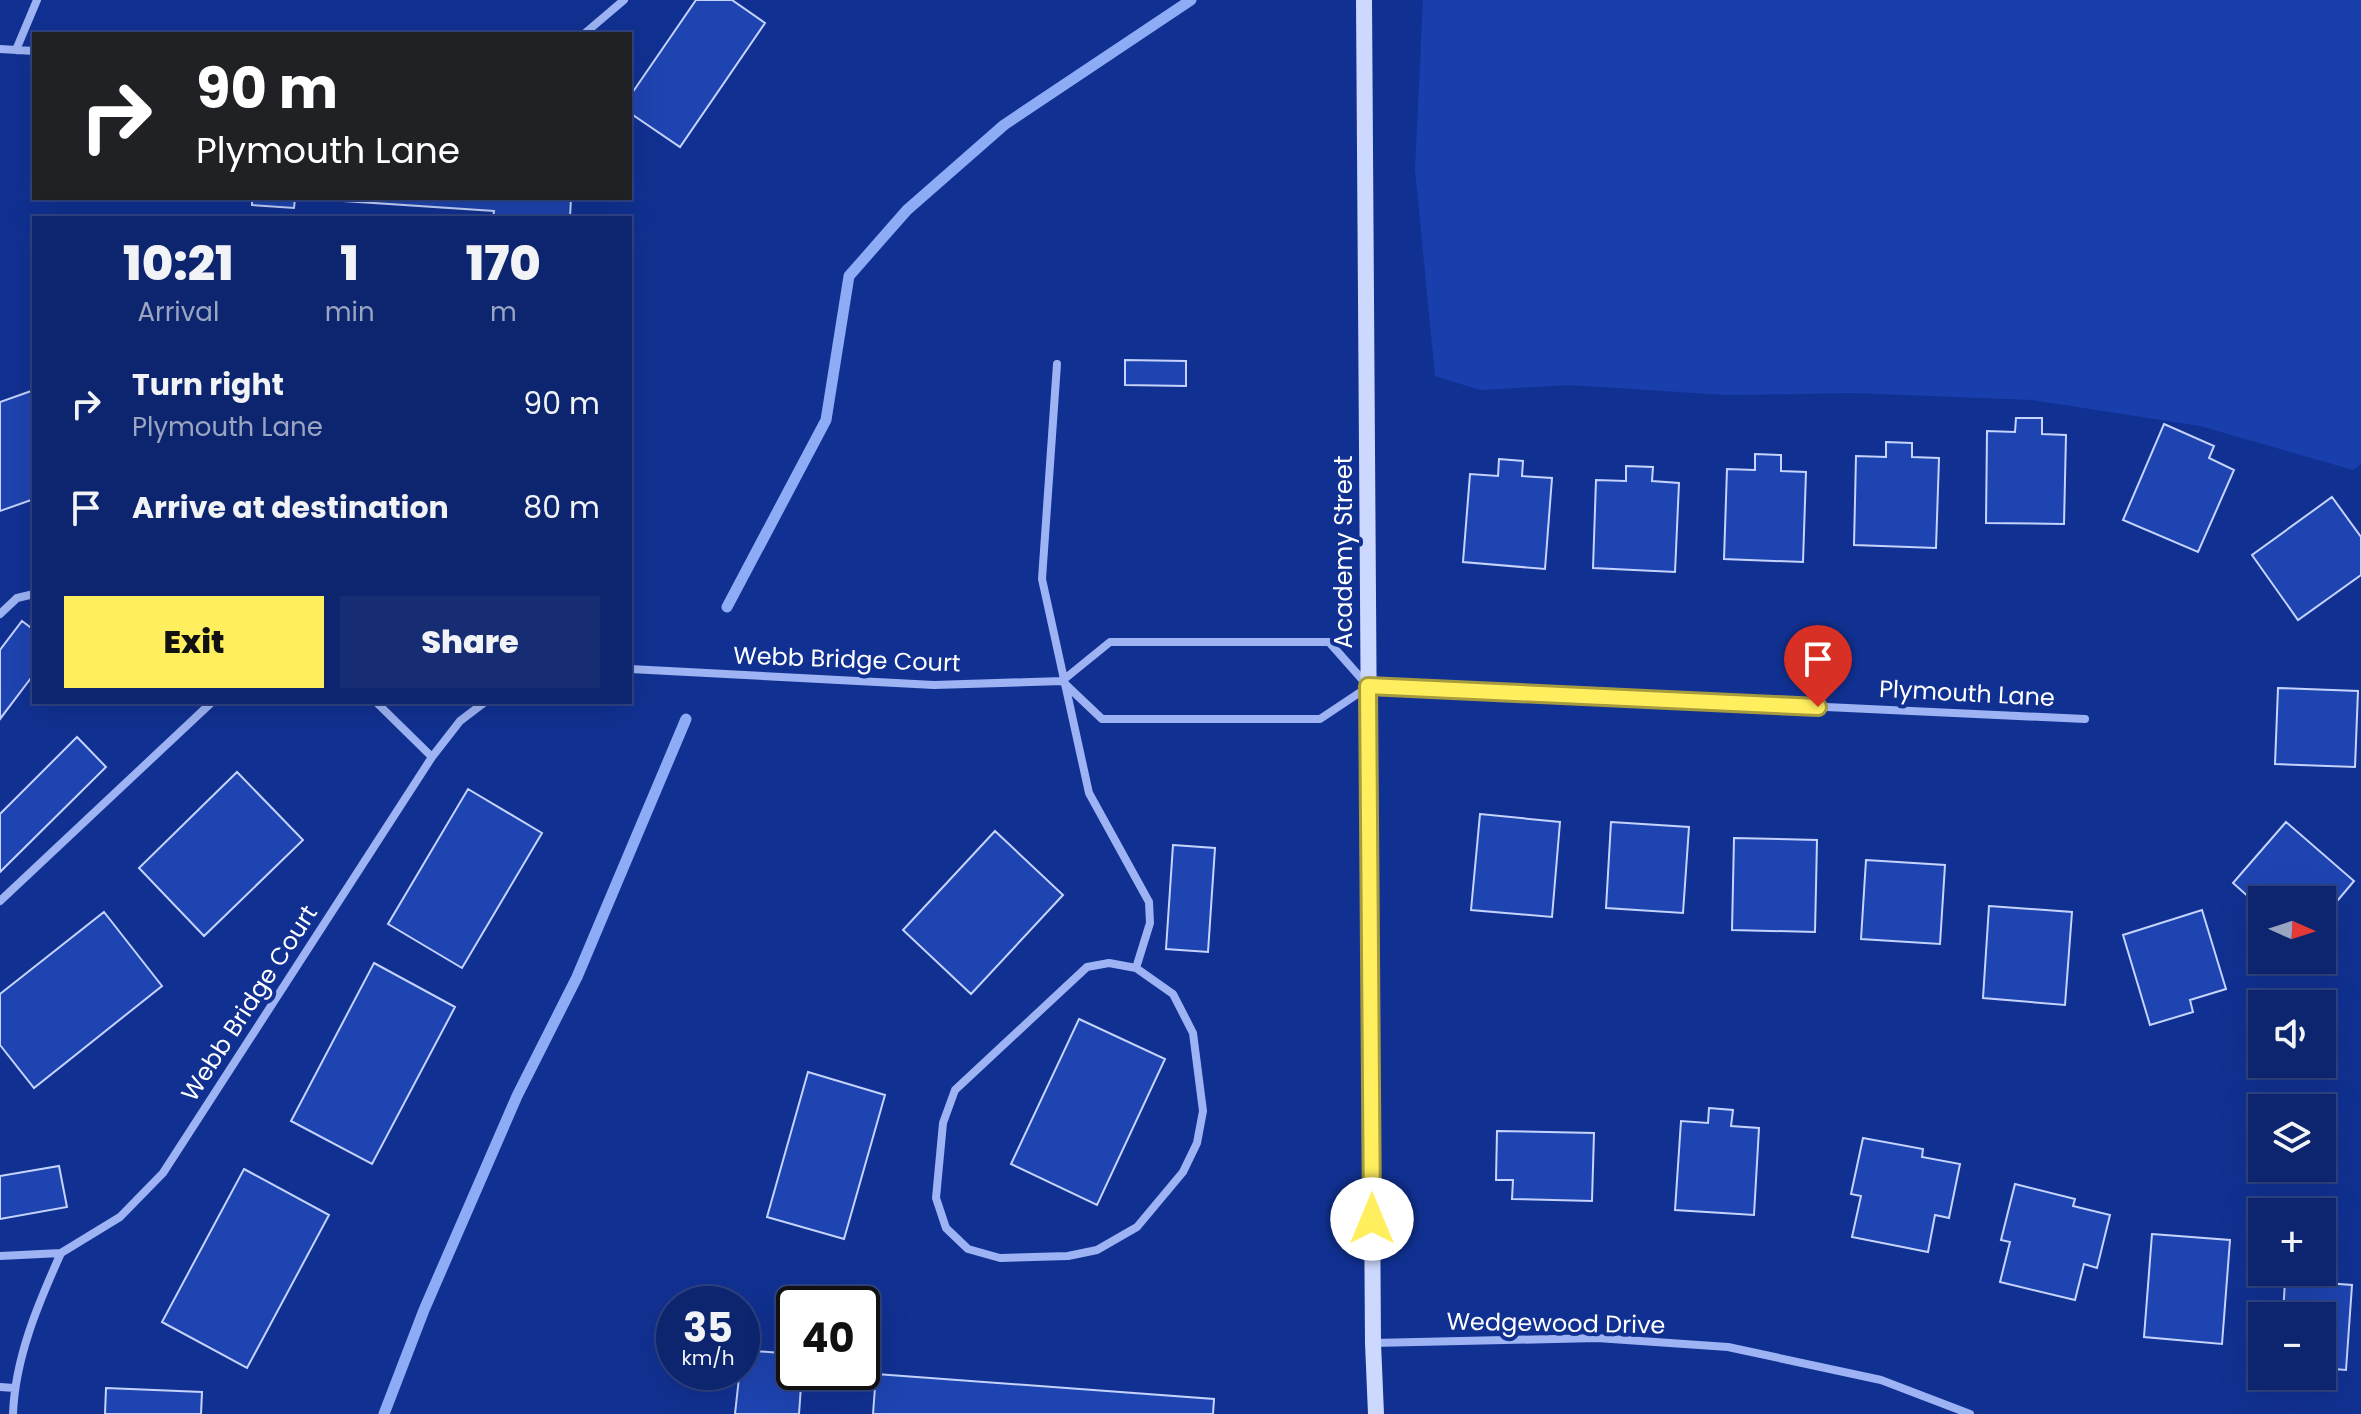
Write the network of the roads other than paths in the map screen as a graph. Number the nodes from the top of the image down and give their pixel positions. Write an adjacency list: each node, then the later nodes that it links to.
1 (37, 0): 6 (street)
2 (624, 0): 4 (street)
3 (1364, 0): 13 (street, Academy Street)
4 (586, 32)
5 (0, 49): 6 (street)
6 (16, 50): 7 (street)
7 (32, 51)
8 (1057, 364): 12 (street)
9 (32, 594): 10 (street)
10 (0, 614)
11 (632, 669): 12 (street, Webb Bridge Court)
12 (1062, 681): 13 (street); 13 (street); 20 (street)
13 (1368, 686): 17 (street, Plymouth Lane); 23 (street, Academy Street)
14 (210, 704): 19 (street)
15 (378, 704): 18 (street)
16 (482, 704): 18 (street, Webb Bridge Court)
17 (2085, 719)
18 (432, 757): 21 (street, Webb Bridge Court)
19 (0, 901)
20 (1136, 968): 20 (street)
21 (61, 1253): 22 (street, Webb Bridge Court); 25 (street)
22 (0, 1256)
23 (1373, 1343): 27 (street, Academy Street); 28 (street, Wedgewood Drive)
24 (0, 1387): 25 (street)
25 (14, 1388): 26 (street)
26 (13, 1414)
27 (1376, 1414)
28 (1970, 1414)

